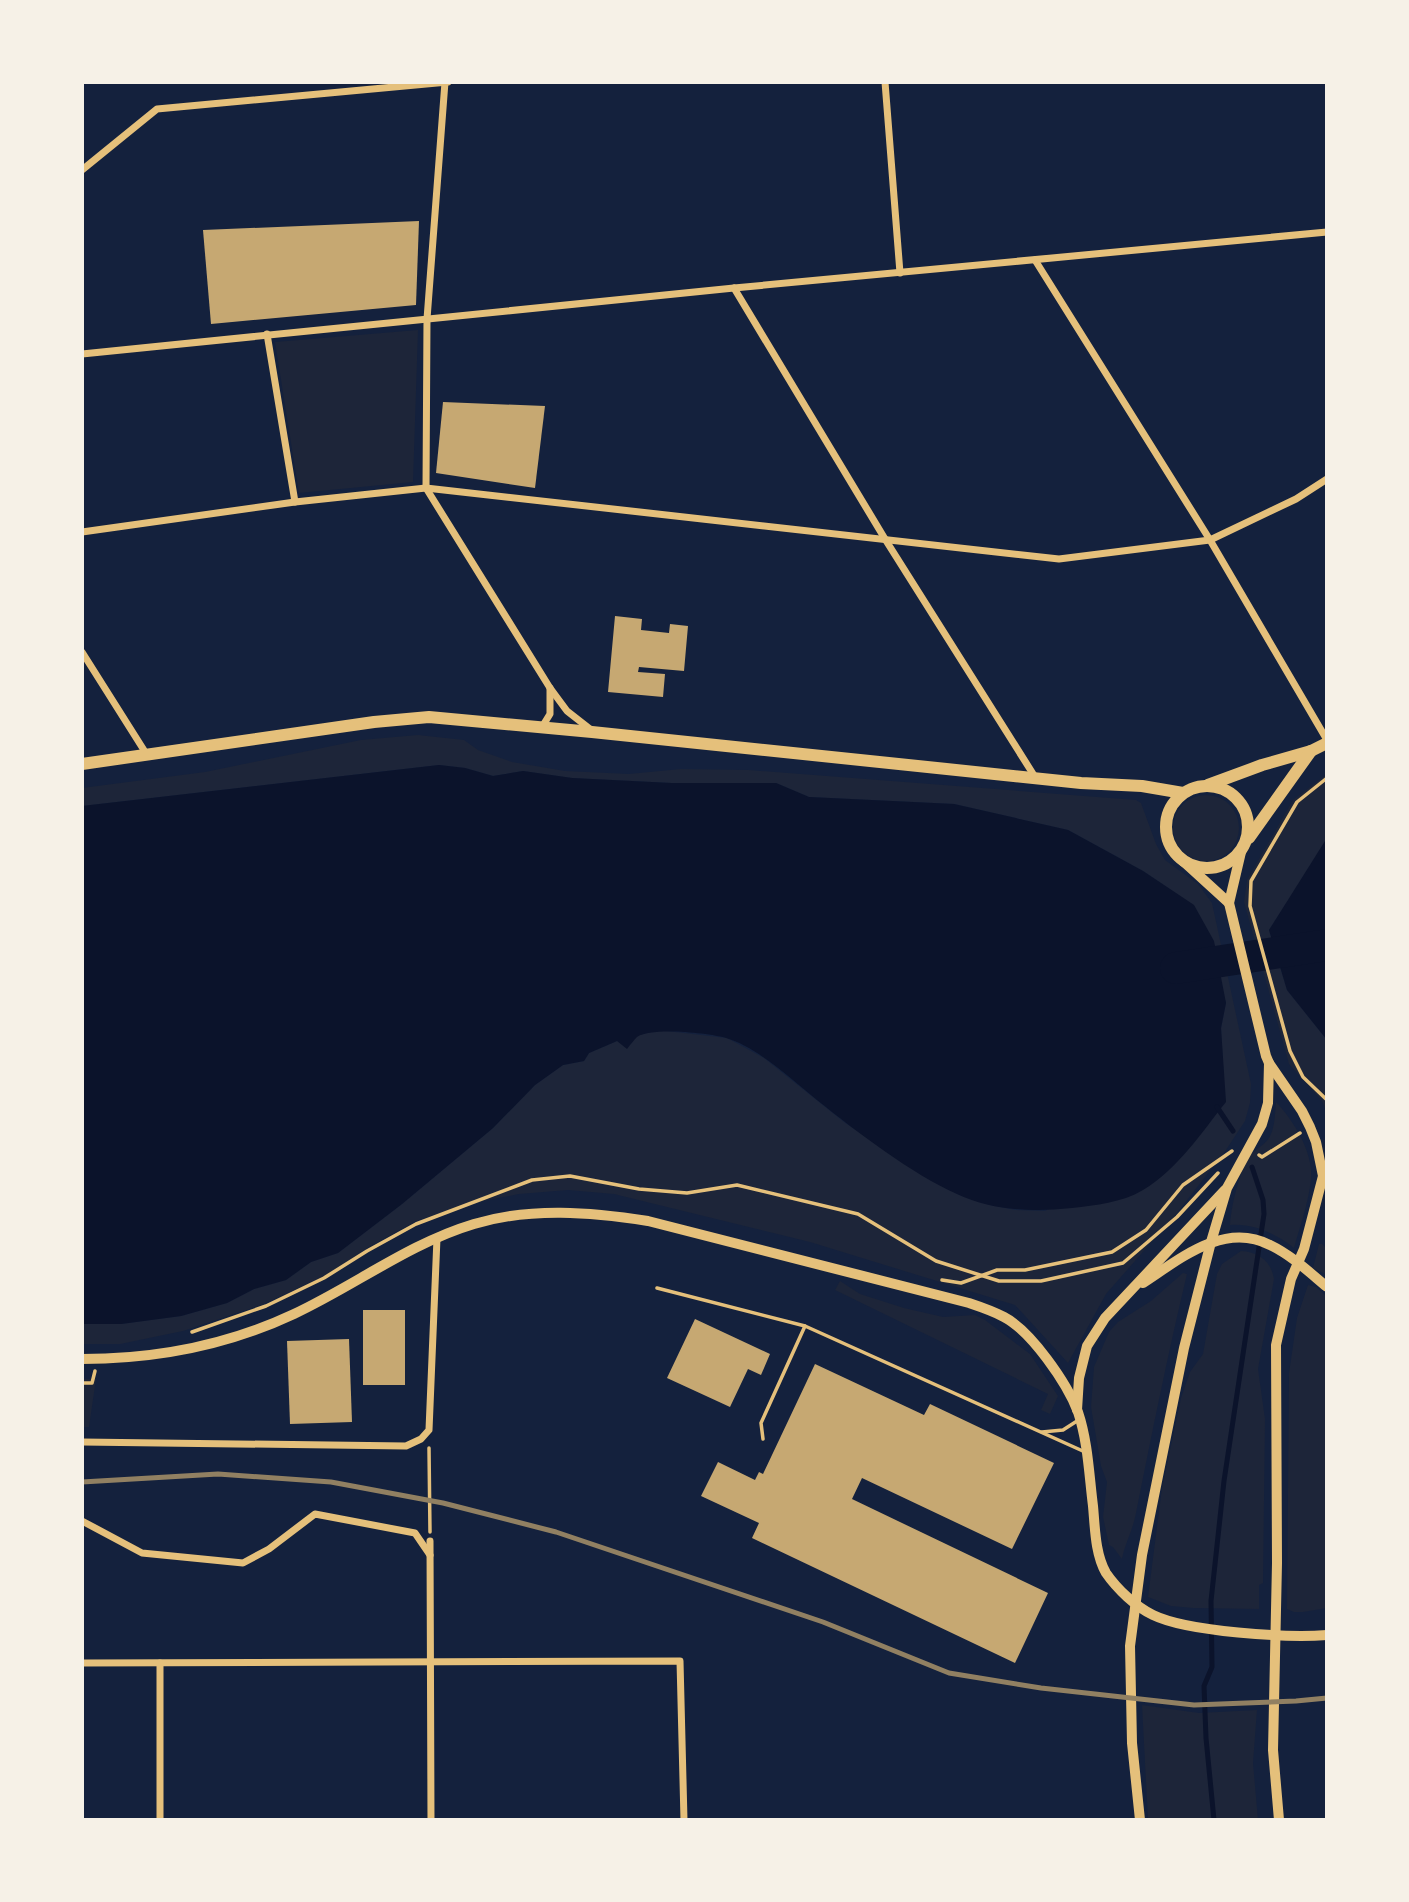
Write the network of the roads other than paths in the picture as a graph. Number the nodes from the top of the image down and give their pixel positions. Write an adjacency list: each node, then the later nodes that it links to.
1 (446, 82): 3 (street); 8 (street)
2 (885, 82): 6 (street)
3 (82, 170)
4 (1327, 232): 5 (street)
5 (1035, 260): 6 (street); 16 (street)
6 (900, 273): 7 (street)
7 (734, 288): 8 (street); 15 (street)
8 (428, 319): 9 (street); 12 (street)
9 (267, 334): 10 (street); 13 (street)
10 (82, 354)
11 (1327, 479): 16 (street)
12 (426, 488): 13 (street); 15 (street); 18 (street)
13 (295, 502): 14 (street)
14 (82, 532)
15 (885, 539): 16 (street); 25 (street)
16 (1210, 540): 21 (street)
17 (82, 652): 23 (street)
18 (550, 688): 19 (street); 20 (street)
19 (542, 727): 20 (main road); 23 (main road)
20 (592, 732): 25 (main road)
21 (1327, 741): 22 (main road)
22 (1311, 751): 26 (main road); 28 (main road)
23 (147, 755): 24 (main road)
24 (82, 765)
25 (1035, 777): 27 (main road)
26 (1208, 785): 27 (main road); 28 (main road)
27 (1183, 793): 29 (main road)
28 (1244, 846): 29 (main road); 30 (main road)
29 (1183, 861): 30 (main road)
30 (1230, 908): 31 (main road)
31 (1269, 1063): 32 (main road); 33 (main road)
32 (1322, 1176): 34 (main road); 37 (main road)
33 (1227, 1188): 36 (main road); 40 (main road)
34 (1327, 1196)
35 (437, 1238): 42 (main road); 43 (main road); 46 (street)
36 (1211, 1242): 37 (main road); 40 (main road); 59 (main road)
37 (1298, 1264): 38 (main road); 60 (main road)
38 (1327, 1287)
39 (657, 1288): 41 (lane)
40 (1126, 1294): 43 (main road)
41 (805, 1326): 44 (lane); 45 (lane)
42 (82, 1359)
43 (1078, 1415): 44 (lane); 47 (main road)
44 (1040, 1432): 47 (lane)
45 (763, 1439)
46 (82, 1442)
47 (1087, 1452): 52 (main road)
48 (82, 1521): 50 (street)
49 (430, 1541): 50 (street)
50 (430, 1555): 55 (street)
51 (1327, 1628): 52 (main road)
52 (1321, 1635)
53 (160, 1662): 54 (street); 55 (street); 56 (street)
54 (82, 1663)
55 (431, 1663): 57 (street); 58 (street)
56 (160, 1820)
57 (431, 1820)
58 (684, 1820)
59 (1140, 1820)
60 (1279, 1820)

